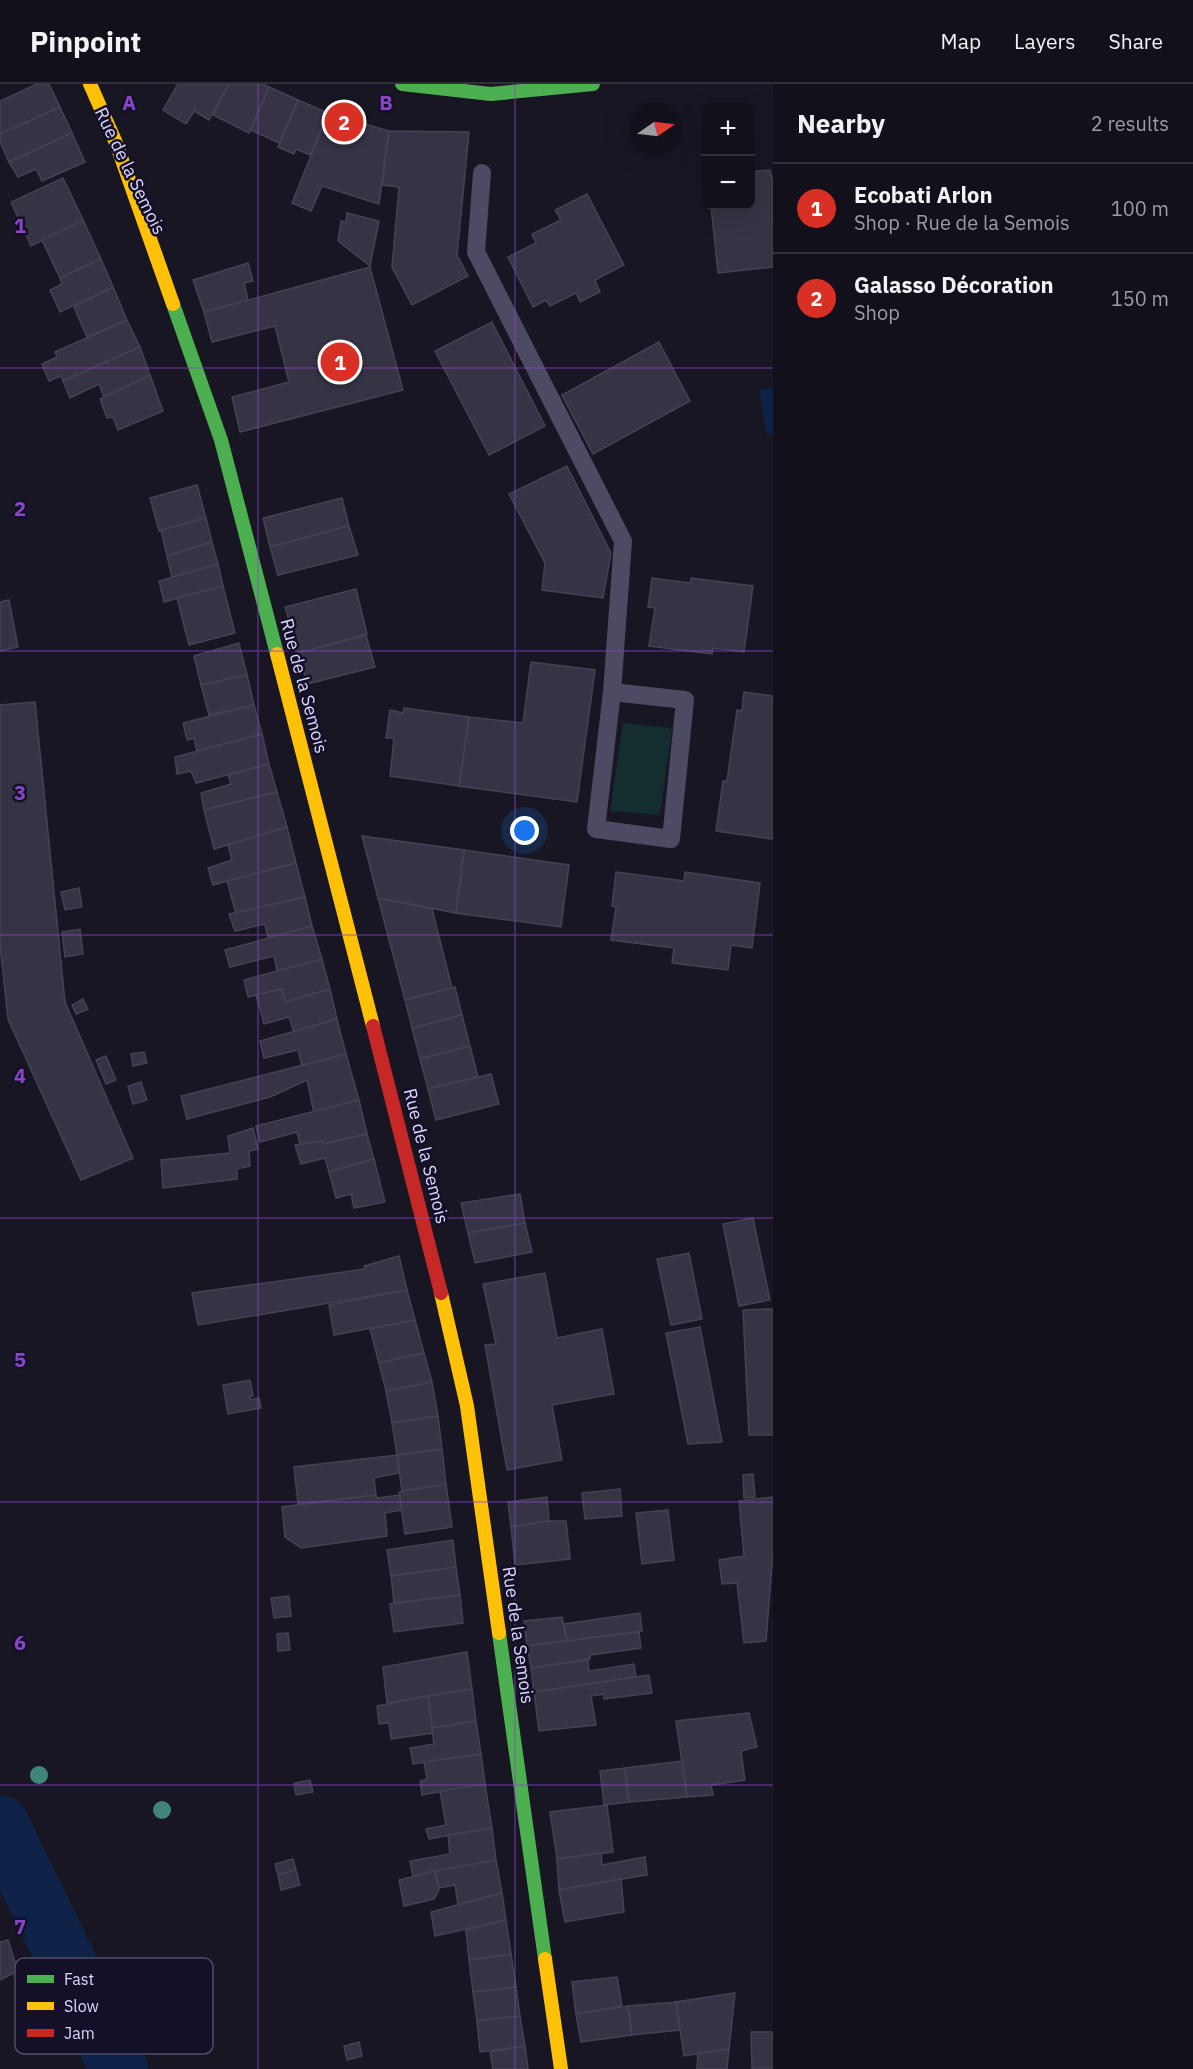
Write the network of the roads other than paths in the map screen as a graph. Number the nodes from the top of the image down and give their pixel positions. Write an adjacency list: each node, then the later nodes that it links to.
1 (79, 84): 7 (main road, Rue de la Semois)
2 (90, 84): 7 (main road, Rue de la Semois)
3 (402, 84): 4 (main road)
4 (593, 84)
5 (482, 173): 9 (lane)
6 (114, 181): 8 (main road, Rue de la Semois)
7 (132, 194): 8 (main road, Rue de la Semois)
8 (161, 273): 10 (main road, Rue de la Semois)
9 (612, 692): 9 (lane)
10 (561, 2069)

